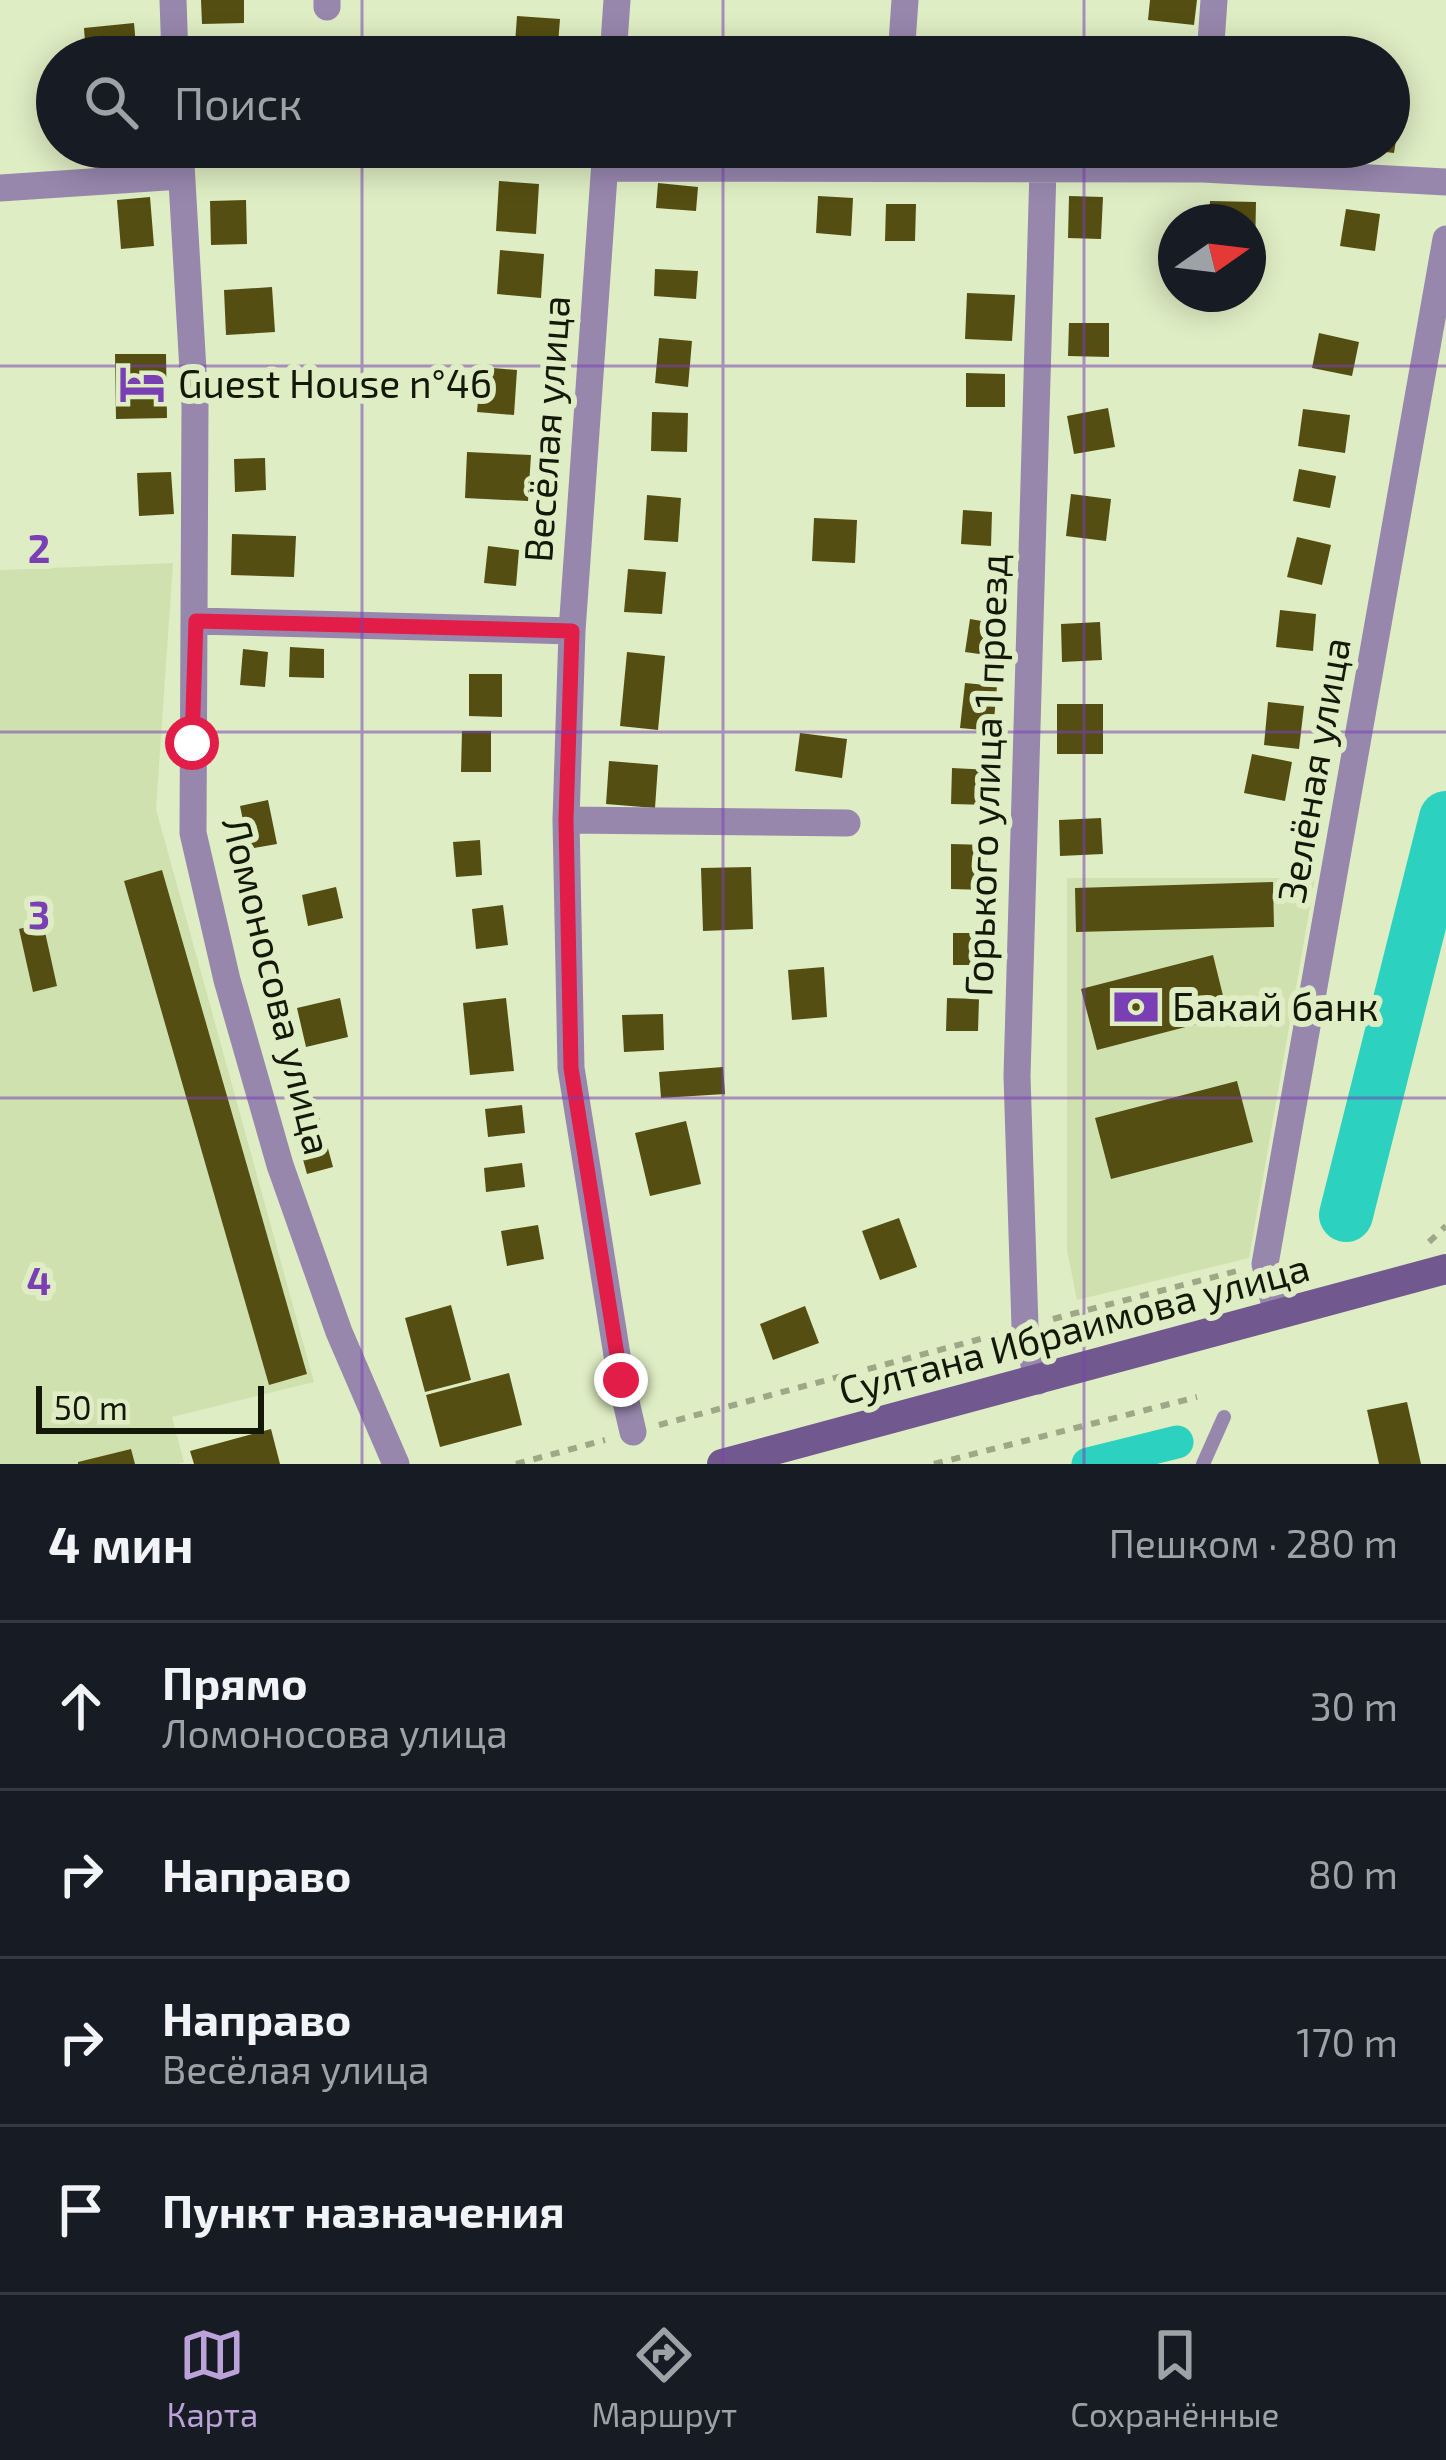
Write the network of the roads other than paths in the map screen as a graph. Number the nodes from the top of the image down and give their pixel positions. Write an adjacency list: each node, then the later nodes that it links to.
1 (172, 0): 5 (street)
2 (617, 0): 6 (street)
3 (905, 0): 7 (street)
4 (1214, 0): 8 (street)
5 (174, 36)
6 (614, 36)
7 (902, 36)
8 (1211, 36)
9 (181, 168): 15 (street, Ломоносова улица)
10 (605, 168): 20 (street, Весёлая улица)
11 (1018, 168): 14 (street)
12 (1070, 168): 14 (street)
13 (1305, 168): 16 (street)
14 (1043, 170): 25 (street, Горького улица 1 проезд)
15 (181, 176): 17 (street); 19 (street, Ломоносова улица)
16 (1446, 182)
17 (0, 188)
18 (1446, 239): 24 (street, Зелёная улица)
19 (196, 621): 20 (street); 28 (street, Ломоносова улица)
20 (572, 631): 21 (street, Весёлая улица)
21 (566, 820): 22 (street); 27 (street, Весёлая улица)
22 (848, 823)
23 (1437, 1268): 24 (main road, Султана Ибраимова улица)
24 (1284, 1312): 25 (main road, Султана Ибраимова улица)
25 (1038, 1381): 29 (main road, Султана Ибраимова улица)
26 (1224, 1417): 30 (lane)
27 (633, 1432)
28 (396, 1464)
29 (722, 1464)
30 (1203, 1464)

